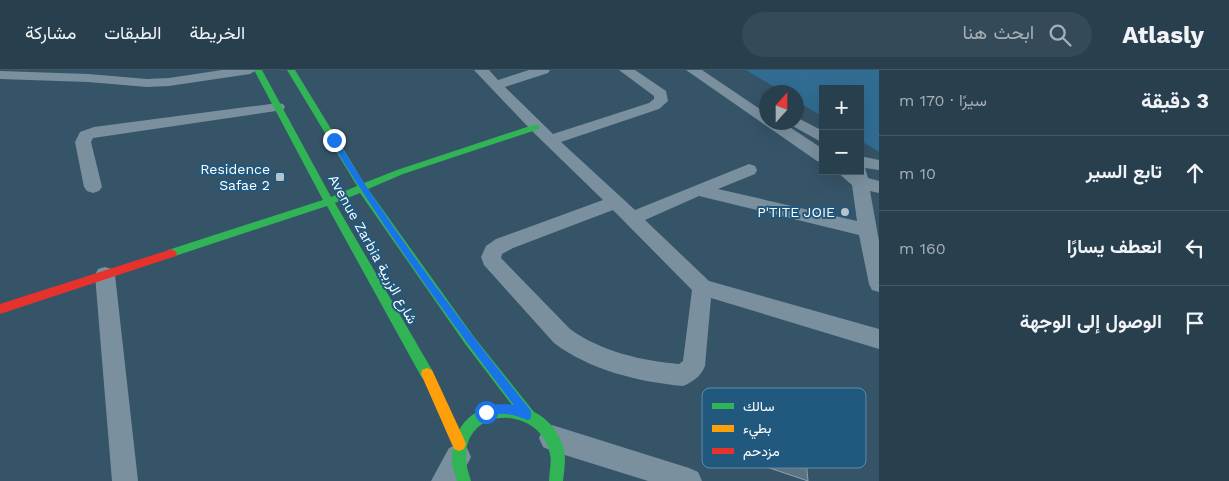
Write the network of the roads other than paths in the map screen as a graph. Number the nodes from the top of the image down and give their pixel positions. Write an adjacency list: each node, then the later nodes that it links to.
1 (250, 70): 9 (street)
2 (258, 70): 12 (main road, Avenue Zarbia شارع الزربية)
3 (291, 70): 26 (main road, Avenue Zarbia شارع الزربية)
4 (481, 70): 10 (street)
5 (543, 70): 10 (street)
6 (626, 70): 18 (street)
7 (693, 70): 13 (street)
8 (716, 70): 11 (street)
9 (0, 75)
10 (496, 85): 14 (street)
11 (758, 97)
12 (278, 108): 25 (street); 28 (main road, Avenue Zarbia شارع الزربية)
13 (759, 114)
14 (536, 127): 18 (street); 26 (main road)
15 (804, 127): 17 (street)
16 (784, 130): 19 (street)
17 (819, 136)
18 (551, 140): 29 (street)
19 (819, 154)
20 (864, 162): 21 (street)
21 (879, 165)
22 (750, 170): 27 (street)
23 (859, 177): 24 (street); 31 (street)
24 (879, 186)
25 (93, 187)
26 (363, 189): 28 (main road); 37 (main road, Avenue Zarbia شارع الزربية)
27 (698, 190): 30 (street); 31 (street)
28 (329, 202): 32 (main road); 39 (main road, Avenue Zarbia شارع الزربية)
29 (616, 202): 30 (street); 34 (street)
30 (632, 218): 34 (street)
31 (868, 230): 33 (street)
32 (105, 274): 35 (main road); 40 (street)
33 (879, 284)
34 (702, 287): 36 (street)
35 (0, 309)
36 (879, 339)
37 (528, 415): 38 (main road, Avenue Zarbia شارع الزربية); 39 (main road)
38 (552, 438): 42 (main road); 43 (street)
39 (460, 461): 41 (street)
40 (125, 481)
41 (444, 481)
42 (556, 481)
43 (689, 481)

